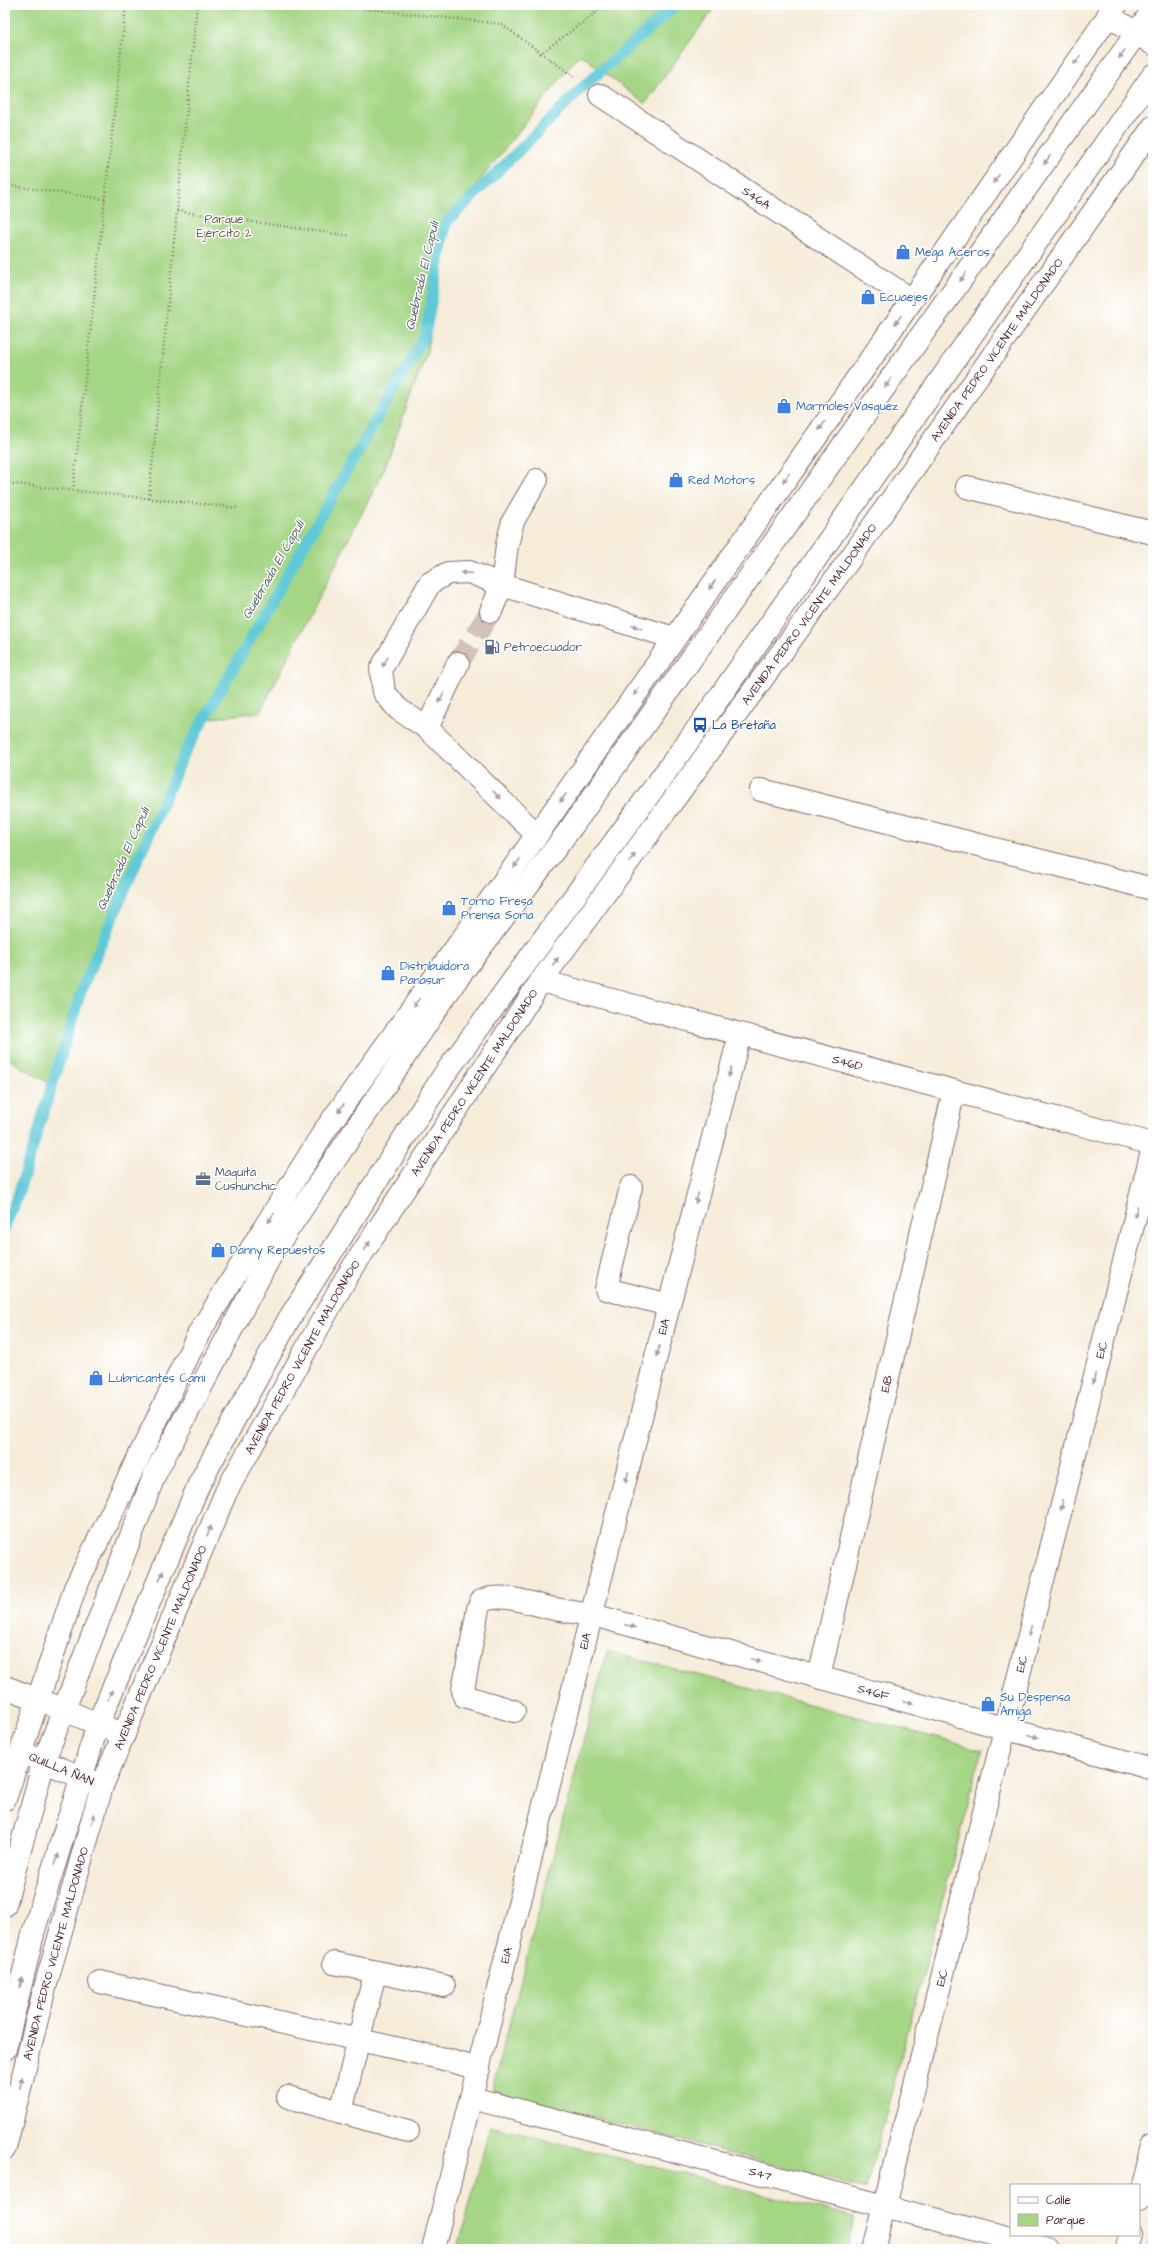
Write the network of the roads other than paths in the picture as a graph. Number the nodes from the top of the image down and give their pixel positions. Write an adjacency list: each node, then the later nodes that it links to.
1 (1112, 10): 3 (street); 7 (street, one-way to 7)
2 (1153, 10): 3 (street)
3 (1145, 39): 29 (street, one-way to 29)
4 (1153, 75): 31 (street, one-way to 4)
5 (600, 95): 7 (street, S46A)
6 (1153, 126): 19 (street, AVENIDA PEDRO VICENTE MALDONADO, one-way to 6)
7 (912, 300): 13 (street, one-way to 13)
8 (537, 480): 11 (street)
9 (967, 487): 10 (street)
10 (1153, 533)
11 (502, 585): 12 (street); 13 (street, one-way to 11); 15 (street, one-way to 15)
12 (491, 611)
13 (674, 638): 17 (street, one-way to 17)
14 (458, 663): 15 (street, one-way to 15)
15 (427, 728): 17 (street, one-way to 17)
16 (761, 790): 18 (street)
17 (537, 835): 28 (street, one-way to 28)
18 (1153, 889)
19 (541, 982): 20 (street, S46D); 33 (street, AVENIDA PEDRO VICENTE MALDONADO, one-way to 19)
20 (740, 1034): 21 (street, S46D); 24 (street, E1A, one-way to 24)
21 (954, 1091): 22 (street, S46D); 26 (street, E1B)
22 (1153, 1146): 32 (street, E1C, one-way to 32)
23 (631, 1187): 24 (street)
24 (669, 1305): 25 (street, E1A, one-way to 25)
25 (593, 1615): 26 (street, S46F, one-way to 26); 30 (street, S46F); 46 (street, E1A)
26 (819, 1677): 32 (street, S46F, one-way to 32)
27 (5, 1686): 28 (street)
28 (37, 1699): 29 (street); 34 (street)
29 (63, 1710): 31 (street); 35 (street)
30 (514, 1711)
31 (98, 1724): 33 (street); 37 (street)
32 (1005, 1729): 36 (street, S46F, one-way to 36); 54 (street, E1C)
33 (124, 1735): 37 (street, AVENIDA PEDRO VICENTE MALDONADO)
34 (12, 1749): 35 (street, QUILLA ÑAN); 38 (street)
35 (44, 1761): 37 (street, QUILLA ÑAN); 39 (street)
36 (1153, 1769)
37 (93, 1781): 45 (street, one-way to 37); 52 (street, AVENIDA PEDRO VICENTE MALDONADO, one-way to 37)
38 (5, 1799)
39 (5, 1905)
40 (334, 1963): 41 (street)
41 (375, 1973): 43 (street); 44 (street)
42 (100, 1982): 44 (street)
43 (444, 1986)
44 (360, 2040): 46 (street); 49 (street)
45 (5, 2049)
46 (479, 2069): 48 (street, E1A)
47 (288, 2097): 49 (street)
48 (472, 2098): 54 (street, S47); 56 (street, E1A)
49 (341, 2112): 50 (street)
50 (408, 2131)
51 (1153, 2146): 53 (street)
52 (5, 2148)
53 (1140, 2196)
54 (884, 2206): 57 (street, E1C); 58 (street, S47)
55 (1130, 2236): 59 (street)
56 (433, 2249)
57 (873, 2249)
58 (1048, 2249)
59 (1126, 2249)

